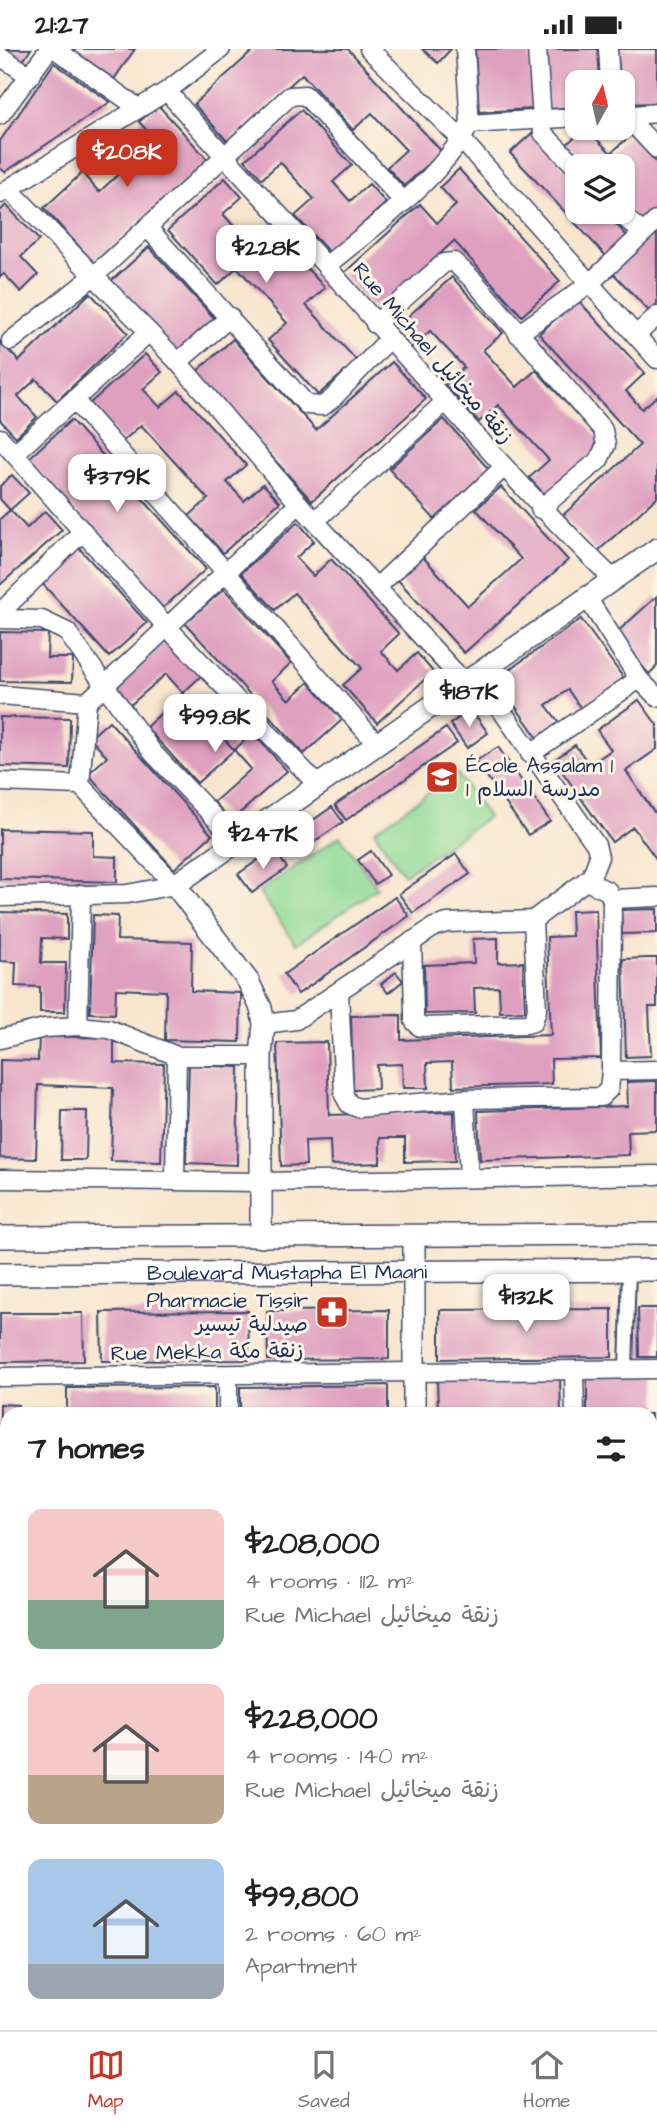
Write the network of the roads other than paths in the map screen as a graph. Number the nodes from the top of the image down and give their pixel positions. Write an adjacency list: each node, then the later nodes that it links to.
1 (49, 49): 10 (street)
2 (55, 49): 12 (street)
3 (221, 49): 11 (street)
4 (369, 49): 19 (street)
5 (465, 49): 19 (street)
6 (537, 49): 17 (street)
7 (608, 49): 9 (street)
8 (0, 56): 10 (street)
9 (609, 70)
10 (30, 76): 14 (street)
11 (167, 91): 12 (street); 22 (street, Rue Michael زنقة ميخائيل)
12 (137, 107): 23 (street)
13 (657, 113): 15 (street)
14 (0, 115)
15 (635, 115)
16 (565, 118): 17 (street)
17 (541, 119): 19 (street); 21 (street)
18 (635, 126): 20 (street)
19 (466, 132): 24 (street); 31 (street)
20 (657, 149)
21 (565, 156)
22 (222, 157): 24 (street); 27 (street); 29 (street, Rue Michael زنقة ميخائيل)
23 (5, 192): 30 (street)
24 (404, 202): 29 (street)
25 (657, 220): 28 (street)
26 (632, 224): 28 (street)
27 (148, 227): 30 (street); 33 (street)
28 (643, 233): 31 (street)
29 (326, 266): 34 (street, Rue Michael زنقة ميخائيل)
30 (95, 275): 35 (street); 39 (street)
31 (589, 285): 36 (street); 37 (street)
32 (657, 316): 37 (street)
33 (230, 317): 38 (street); 41 (street)
34 (375, 324): 36 (street); 38 (street, Rue Michael زنقة ميخائيل)
35 (149, 332): 41 (street); 42 (street)
36 (518, 334): 48 (street)
37 (636, 335): 40 (street)
38 (388, 339): 43 (street, Rue Michael زنقة ميخائيل)
39 (11, 341)
40 (657, 359)
41 (178, 362): 47 (street)
42 (74, 400): 45 (street); 52 (street)
43 (445, 403): 46 (street, Rue Michael زنقة ميخائيل); 49 (street)
44 (0, 438): 45 (street)
45 (15, 453): 50 (street)
46 (503, 468): 48 (street, Rue Michael زنقة ميخائيل); 54 (street)
47 (299, 504): 49 (street); 52 (street)
48 (540, 509): 53 (street, Rue Michael زنقة ميخائيل)
49 (315, 521): 54 (street)
50 (83, 531): 56 (street); 58 (street)
51 (657, 549): 53 (street)
52 (225, 572): 58 (street); 64 (street)
53 (613, 579): 55 (street)
54 (377, 587): 59 (street)
55 (586, 596): 59 (street); 60 (street)
56 (0, 613)
57 (0, 619): 61 (street)
58 (166, 626): 61 (street); 67 (street)
59 (469, 677): 64 (street); 65 (street)
60 (650, 685): 65 (street)
61 (104, 688): 63 (street); 69 (street)
62 (0, 695): 63 (street)
63 (87, 702): 68 (street)
64 (377, 744): 67 (street)
65 (530, 754): 70 (street)
66 (0, 782): 68 (street)
67 (316, 783): 69 (street)
68 (80, 785): 71 (street)
69 (236, 840): 71 (street)
70 (586, 881): 75 (street); 76 (street)
71 (174, 885): 72 (street); 79 (street)
72 (81, 894): 73 (street); 80 (street)
73 (0, 897)
74 (657, 897): 75 (street)
75 (612, 899): 85 (street)
76 (533, 920): 77 (street); 77 (street)
77 (412, 941): 78 (street)
78 (339, 992): 79 (street); 86 (street)
79 (264, 1024): 83 (street)
80 (78, 1026): 81 (street); 82 (street)
81 (0, 1039)
82 (177, 1056): 83 (street); 90 (street)
83 (261, 1056): 91 (street)
84 (657, 1070): 85 (street)
85 (611, 1071): 86 (street)
86 (466, 1099): 88 (street)
87 (657, 1175): 88 (street)
88 (469, 1177): 91 (street)
89 (0, 1179): 90 (street)
90 (175, 1180): 91 (street)
91 (261, 1182): 95 (street)
92 (657, 1234): 93 (street, Boulevard Mustapha El Maani)
93 (414, 1236): 95 (street, Boulevard Mustapha El Maani); 98 (street)
94 (0, 1237): 95 (street, Boulevard Mustapha El Maani)
95 (261, 1237)
96 (629, 1269): 97 (street, Boulevard Mustapha El Maani); 98 (street, Boulevard Mustapha El Maani); 100 (street)
97 (657, 1270)
98 (414, 1273): 99 (street, Boulevard Mustapha El Maani); 102 (street)
99 (0, 1274)
100 (626, 1369): 101 (street, Rue Mekka زنقة مكة); 103 (street, Rue Mekka زنقة مكة)
101 (657, 1369)
102 (415, 1371): 103 (street, Rue Mekka زنقة مكة); 104 (street, Rue Mekka زنقة مكة); 107 (street)
103 (573, 1371): 108 (street)
104 (228, 1375): 105 (street, Rue Mekka زنقة مكة); 106 (street)
105 (0, 1377)
106 (228, 1407)
107 (414, 1407)
108 (575, 1407)

